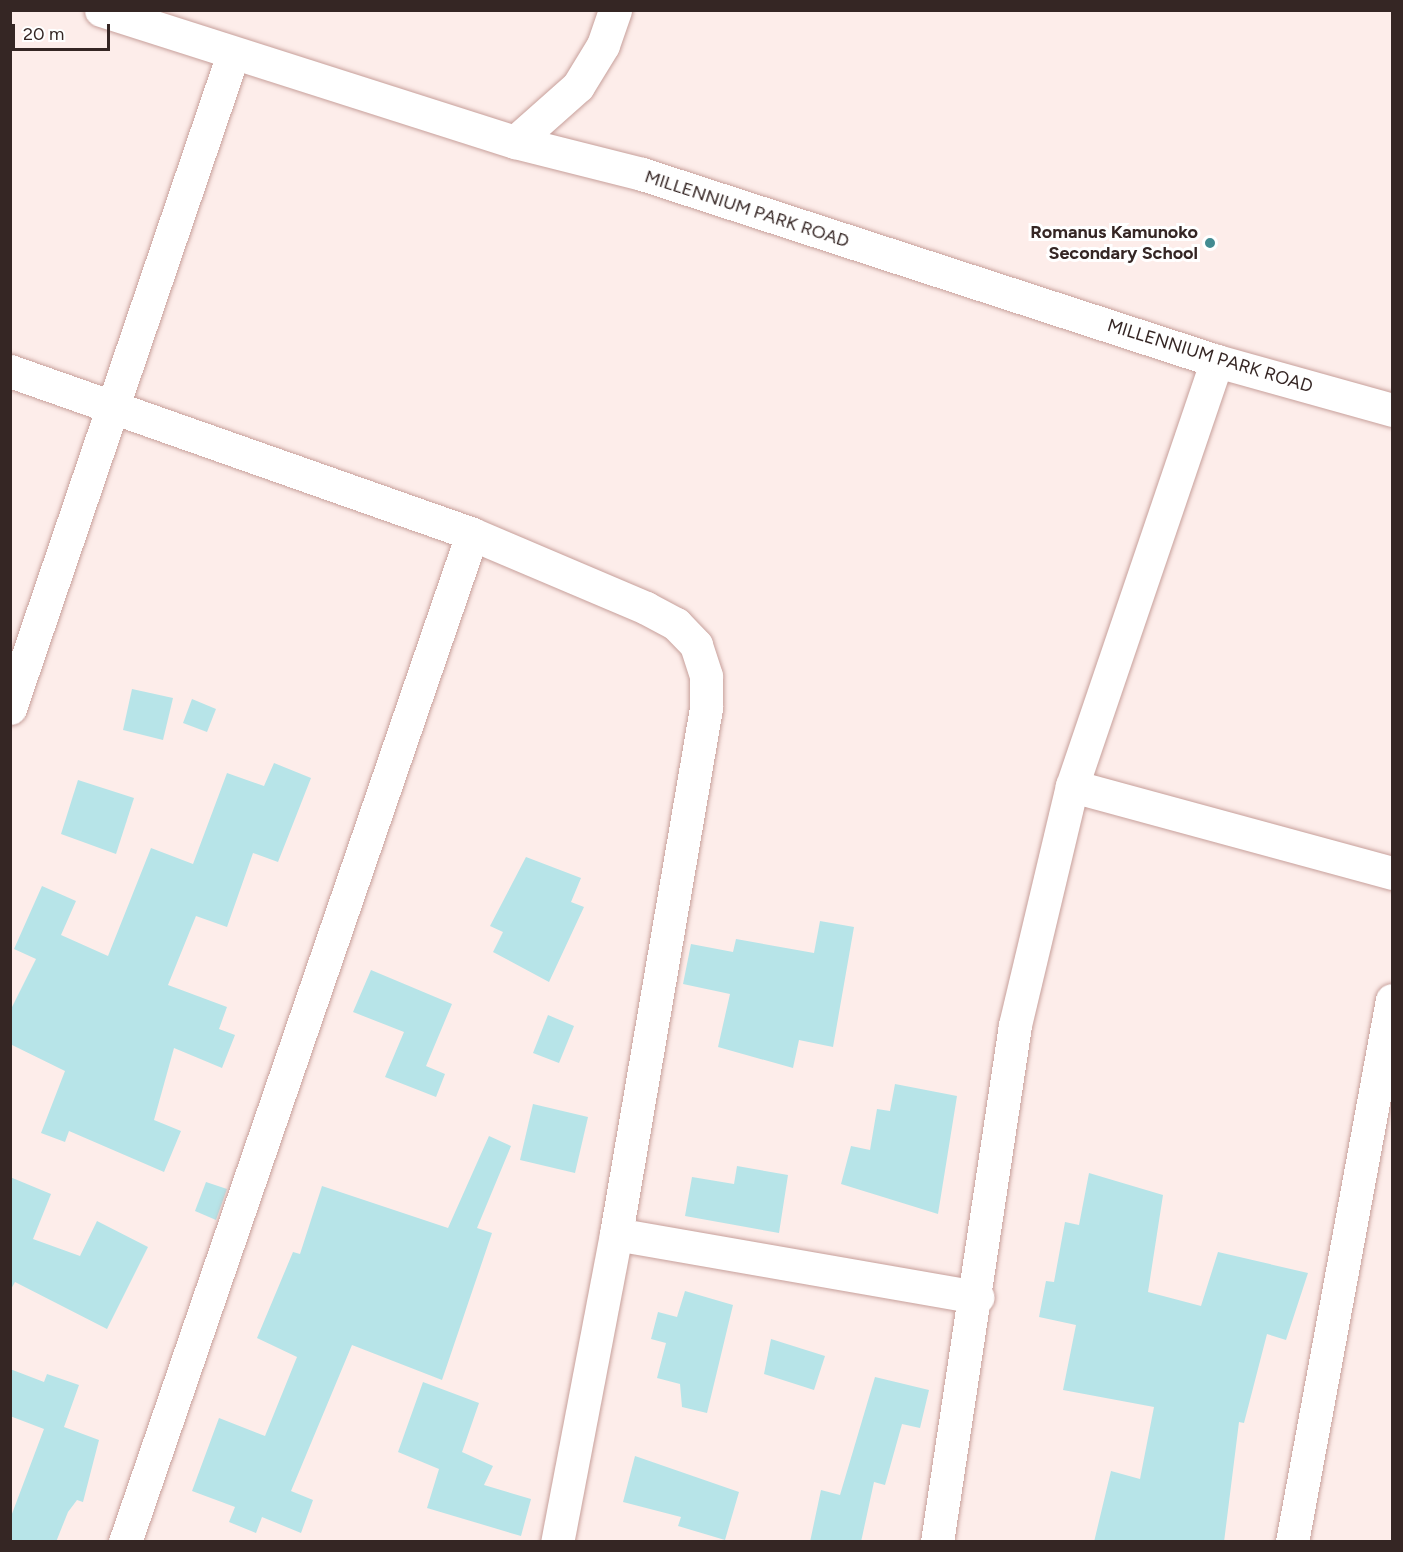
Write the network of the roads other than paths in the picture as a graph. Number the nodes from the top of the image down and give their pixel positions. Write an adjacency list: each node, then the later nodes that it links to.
1 (101, 10): 3 (street, MILLENNIUM PARK ROAD)
2 (615, 10): 4 (street)
3 (233, 54): 4 (street, MILLENNIUM PARK ROAD); 7 (street)
4 (515, 142): 5 (street, MILLENNIUM PARK ROAD)
5 (1217, 361): 8 (street, MILLENNIUM PARK ROAD); 11 (street)
6 (10, 372): 7 (street)
7 (116, 408): 9 (street); 10 (street)
8 (1392, 410)
9 (472, 534): 14 (street); 16 (street)
10 (10, 708)
11 (1072, 786): 12 (street); 15 (street)
12 (1392, 873)
13 (1392, 1000): 19 (street)
14 (616, 1234): 15 (street); 17 (street)
15 (978, 1298): 18 (street)
16 (126, 1542)
17 (556, 1542)
18 (937, 1542)
19 (1293, 1542)

